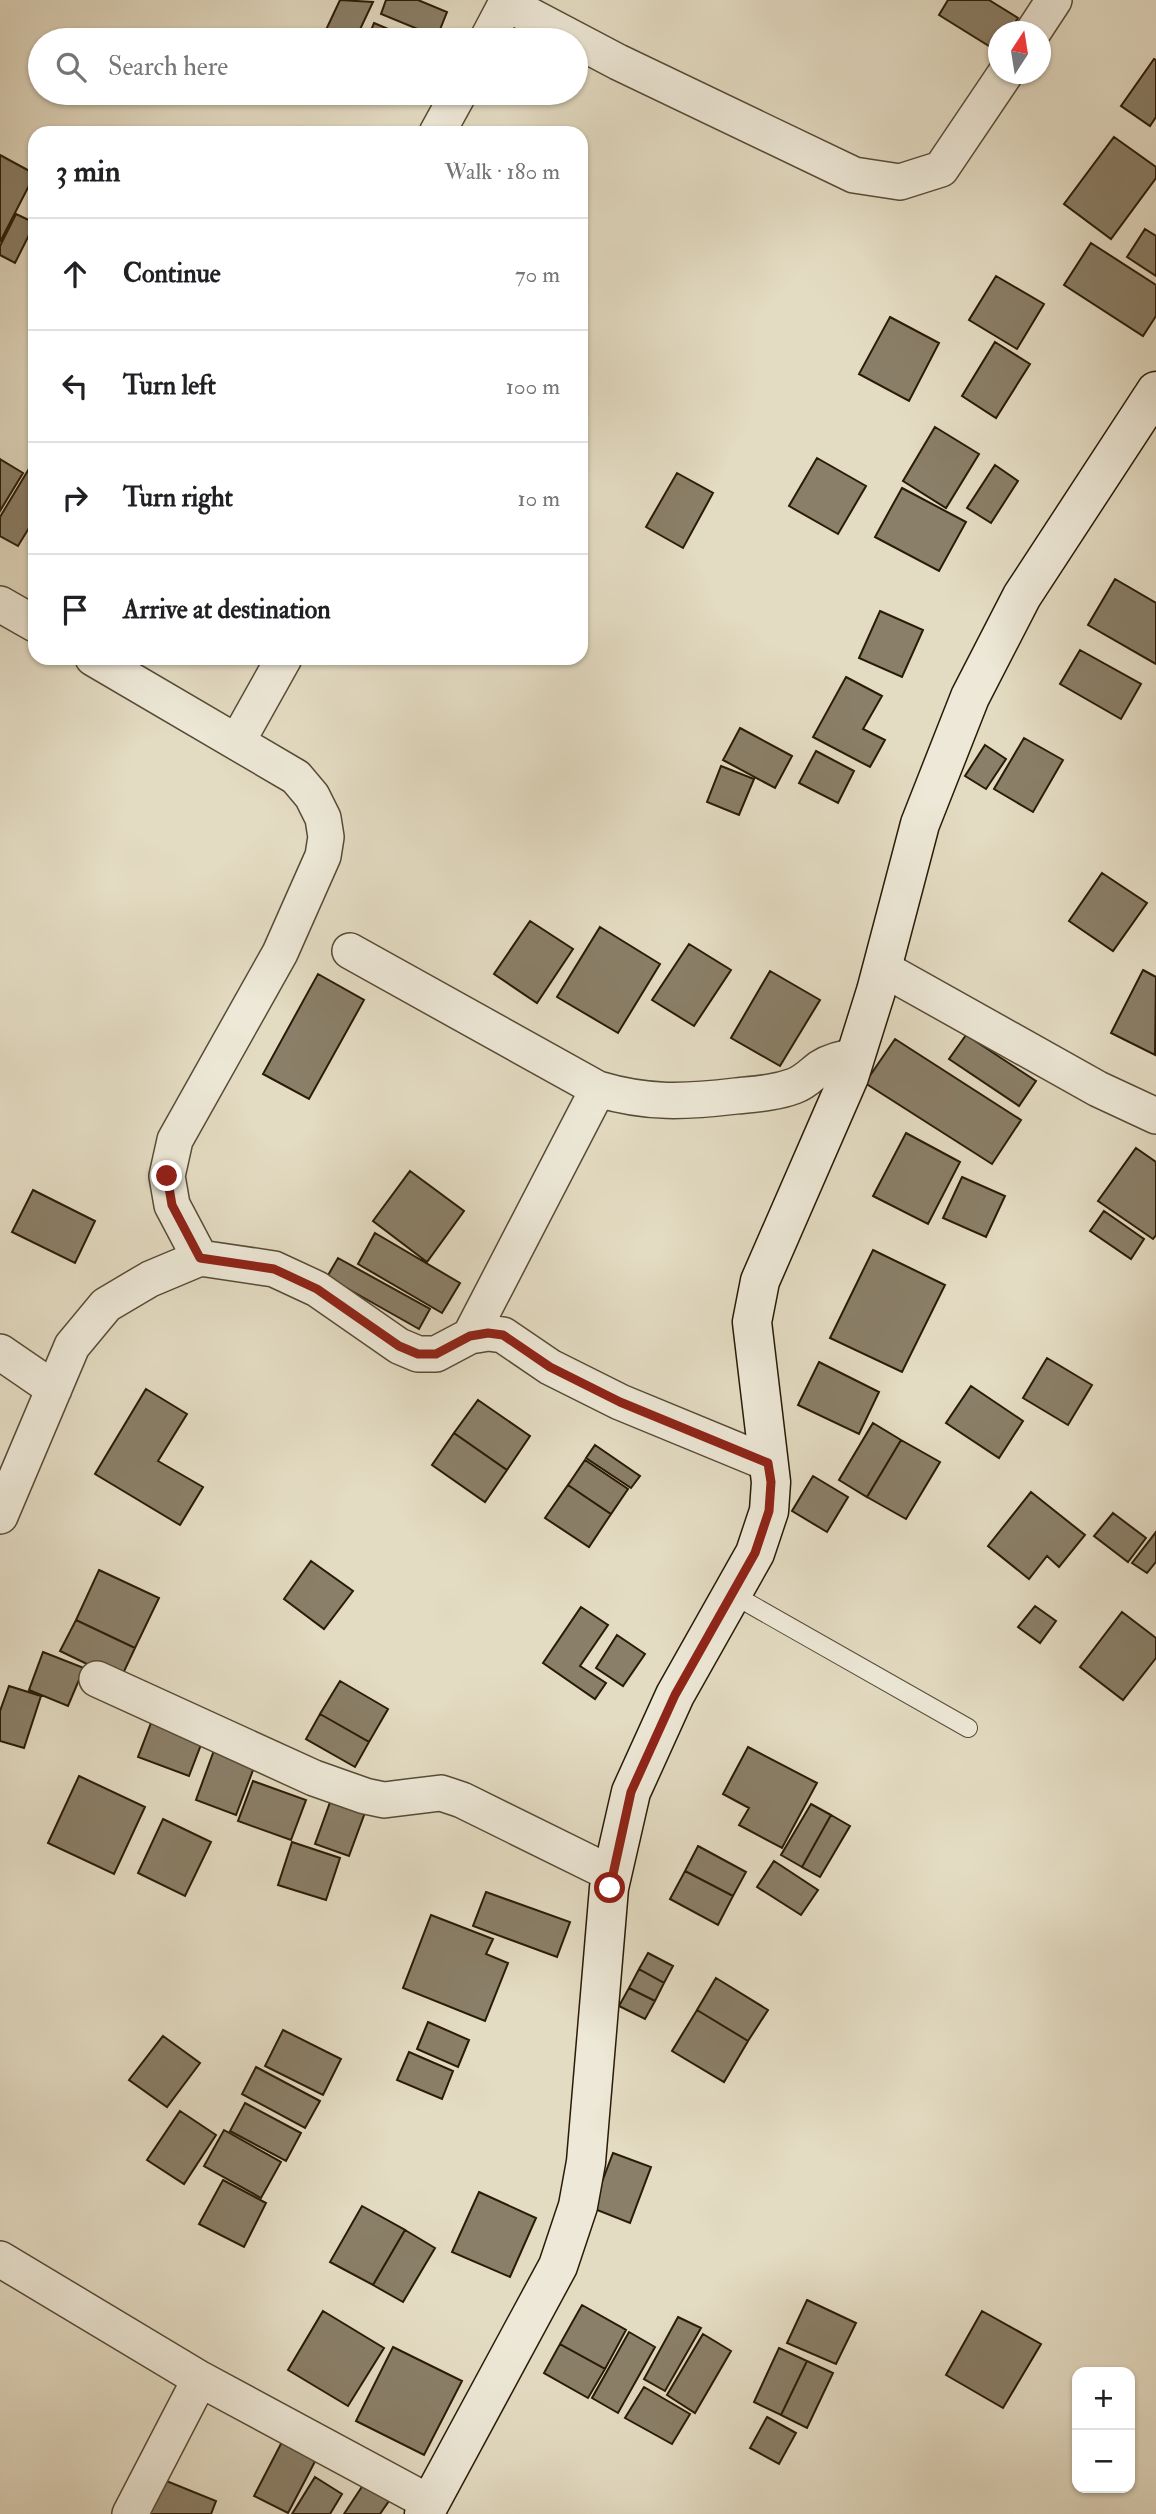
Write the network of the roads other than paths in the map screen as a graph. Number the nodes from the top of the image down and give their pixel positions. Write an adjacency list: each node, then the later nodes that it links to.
1 (1054, 0): 3 (street)
2 (507, 1): 4 (street); 5 (street)
3 (1040, 21)
4 (492, 28)
5 (556, 28)
6 (588, 46): 7 (street)
7 (998, 84)
8 (452, 105): 9 (street)
9 (441, 126)
10 (1156, 391): 17 (street)
11 (0, 604): 12 (street)
12 (28, 620)
13 (108, 665): 15 (street)
14 (280, 665): 15 (street)
15 (237, 742): 21 (street)
16 (350, 951): 19 (street)
17 (881, 968): 18 (street); 20 (street)
18 (856, 1057): 19 (street); 25 (street)
19 (598, 1089): 22 (street)
20 (1156, 1116)
21 (200, 1258): 22 (street); 24 (street)
22 (470, 1336): 25 (street)
23 (0, 1352): 24 (street)
24 (54, 1389): 26 (street)
25 (768, 1463): 27 (street)
26 (0, 1516)
27 (732, 1594): 29 (lane); 30 (street)
28 (97, 1679): 30 (street)
29 (968, 1728)
30 (612, 1874): 33 (street)
31 (0, 2259): 32 (street)
32 (200, 2379): 33 (street); 34 (street)
33 (427, 2508)
34 (130, 2514)

